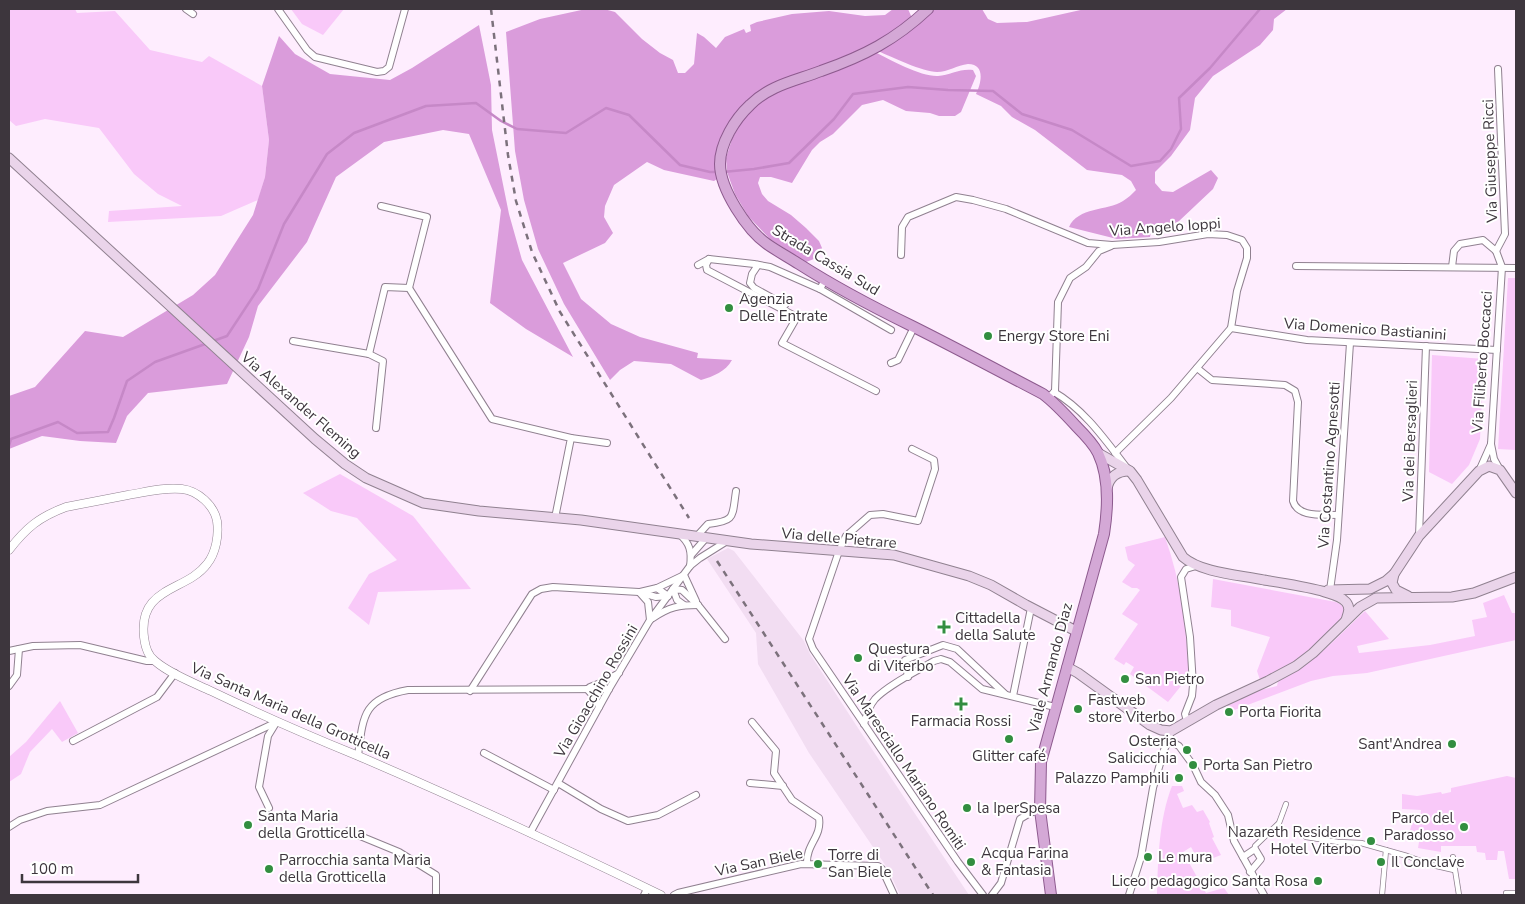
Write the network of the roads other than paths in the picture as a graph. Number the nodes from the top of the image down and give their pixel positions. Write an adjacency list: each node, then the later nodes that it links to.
1 (186, 9): 5 (street)
2 (278, 9): 3 (street)
3 (405, 9)
4 (928, 9): 19 (main road, Strada Cassia Sud)
5 (193, 14)
6 (1498, 69): 10 (street, Via Giuseppe Ricci)
7 (9, 158): 48 (main road, Via Alexander Fleming)
8 (381, 206): 20 (street)
9 (1112, 245): 11 (street, Via Angelo Ioppi); 23 (street, Via Angelo Ioppi); 33 (street)
10 (1496, 250): 16 (street); 17 (street)
11 (901, 255)
12 (709, 259): 13 (street); 14 (street); 32 (street)
13 (698, 265)
14 (758, 265): 19 (street); 21 (street)
15 (1296, 266): 16 (street)
16 (1452, 267): 17 (street)
17 (1502, 267): 18 (street); 28 (street, Via Filiberto Boccacci)
18 (1516, 268)
19 (822, 285): 22 (main road, Strada Cassia Sud); 24 (street)
20 (409, 288): 29 (street); 35 (street)
21 (786, 305)
22 (914, 327): 30 (street); 33 (main road, Strada Cassia Sud)
23 (1231, 328): 26 (street, Via Domenico Bastianini); 31 (street)
24 (891, 330)
25 (293, 341): 29 (street)
26 (1350, 343): 27 (street, Via Domenico Bastianini); 47 (street, Via Costantino Agnesotti)
27 (1426, 346): 28 (street, Via Domenico Bastianini); 51 (street, Via dei Bersaglieri)
28 (1497, 350): 37 (street, Via Filiberto Boccacci)
29 (369, 354): 34 (street)
30 (893, 364)
31 (1196, 368): 40 (street); 47 (street)
32 (876, 391)
33 (1051, 395): 39 (main road, Strada Cassia Sud); 40 (street)
34 (376, 428)
35 (571, 438): 36 (street); 48 (street)
36 (607, 443)
37 (1491, 444): 41 (street); 43 (street, Via Filiberto Boccacci)
38 (912, 449): 55 (street)
39 (1098, 453): 42 (main road); 45 (main road, Viale Armando Diaz)
40 (1115, 453): 42 (street)
41 (1500, 470): 43 (main road); 46 (main road)
42 (1130, 471): 45 (main road); 59 (main road)
43 (1479, 471): 51 (main road, Via Filiberto Boccacci)
44 (736, 491): 50 (street)
45 (1107, 491): 75 (main road, Viale Armando Diaz)
46 (1516, 493)
47 (1338, 516): 66 (street, Via Costantino Agnesotti)
48 (555, 518): 49 (main road, Via Alexander Fleming)
49 (676, 533): 50 (main road, Via delle Pietrare); 56 (street)
50 (697, 536): 52 (main road, Via delle Pietrare)
51 (1419, 536): 61 (main road, Via Filiberto Boccacci)
52 (706, 538): 53 (main road, Via delle Pietrare); 56 (street); 57 (street)
53 (727, 541): 55 (main road, Via delle Pietrare); 57 (street)
54 (9, 550): 79 (street)
55 (839, 551): 72 (main road, Via delle Pietrare); 95 (street, Via Maresciallo Mariano Romiti)
56 (692, 554): 58 (street)
57 (700, 558): 58 (street)
58 (690, 566): 60 (street, Via Gioacchino Rossini)
59 (1196, 566): 65 (main road); 94 (street)
60 (684, 574): 63 (street); 64 (street, Via Gioacchino Rossini); 71 (street)
61 (1394, 574): 66 (main road); 69 (main road)
62 (1516, 577): 69 (main road)
63 (657, 588): 67 (street); 68 (street)
64 (672, 589): 68 (street, Via Gioacchino Rossini); 70 (street); 71 (street)
65 (1315, 590): 66 (main road); 74 (main road)
66 (1330, 590)
67 (639, 592): 68 (street); 73 (street); 88 (street)
68 (668, 596): 73 (street, Via Gioacchino Rossini)
69 (1411, 597): 74 (main road)
70 (684, 605): 71 (street); 73 (street)
71 (698, 605): 76 (street)
72 (1031, 608): 75 (main road, Via delle Pietrare); 89 (street)
73 (650, 620): 81 (street, Via Gioacchino Rossini)
74 (1346, 620): 94 (main road)
75 (1076, 631): 80 (main road, Viale Armando Diaz)
76 (725, 639)
77 (19, 649): 78 (street); 79 (street); 85 (street)
78 (9, 651)
79 (154, 661): 82 (street, Via Santa Maria della Grotticella)
80 (1067, 667): 91 (main road, Viale Armando Diaz); 96 (main road)
81 (619, 672): 84 (street); 87 (street, Via Gioacchino Rossini)
82 (175, 673): 92 (street, Via Santa Maria della Grotticella); 97 (street)
83 (908, 677): 89 (street); 89 (street); 95 (street)
84 (603, 682): 86 (street); 87 (street)
85 (9, 686)
86 (586, 689): 87 (street); 88 (street); 90 (street)
87 (609, 689): 90 (street, Via Gioacchino Rossini)
88 (470, 691): 99 (street)
89 (1009, 696): 91 (street)
90 (600, 707): 100 (street, Via Gioacchino Rossini)
91 (1055, 707): 107 (main road, Viale Armando Diaz)
92 (277, 722): 99 (street, Via Santa Maria della Grotticella); 106 (street); 108 (street)
93 (752, 722): 102 (street)
94 (1187, 722): 96 (main road)
95 (864, 724): 125 (street, Via Maresciallo Mariano Romiti)
96 (1170, 735): 114 (street); 128 (street)
97 (73, 741)
98 (484, 754): 103 (street)
99 (358, 756): 110 (street, Via Santa Maria della Grotticella)
100 (558, 783): 103 (street, Via Gioacchino Rossini); 104 (street)
101 (750, 783): 102 (street)
102 (783, 786): 116 (street)
103 (554, 790): 110 (street, Via Gioacchino Rossini)
104 (696, 794)
105 (1286, 804): 112 (street)
106 (268, 808)
107 (1040, 810): 126 (street); 127 (main road, Viale Armando Diaz)
108 (9, 827)
109 (348, 831): 121 (street)
110 (530, 833): 119 (street, Via Santa Maria della Grotticella)
111 (1306, 837): 113 (street)
112 (1254, 849): 114 (street); 118 (street)
113 (1386, 850): 117 (street); 130 (street)
114 (1243, 857): 118 (street)
115 (1452, 857): 117 (street)
116 (807, 864): 123 (street, Via San Biele); 124 (street, Via San Biele)
117 (1454, 870): 131 (street)
118 (1250, 872): 129 (street)
119 (645, 892): 122 (street, Via Santa Maria della Grotticella)
120 (1516, 893): 132 (street)
121 (436, 895)
122 (661, 895)
123 (674, 895)
124 (894, 895)
125 (983, 895)
126 (992, 895)
127 (1051, 895)
128 (1129, 895)
129 (1264, 895)
130 (1382, 895)
131 (1459, 895)
132 (1506, 895)

